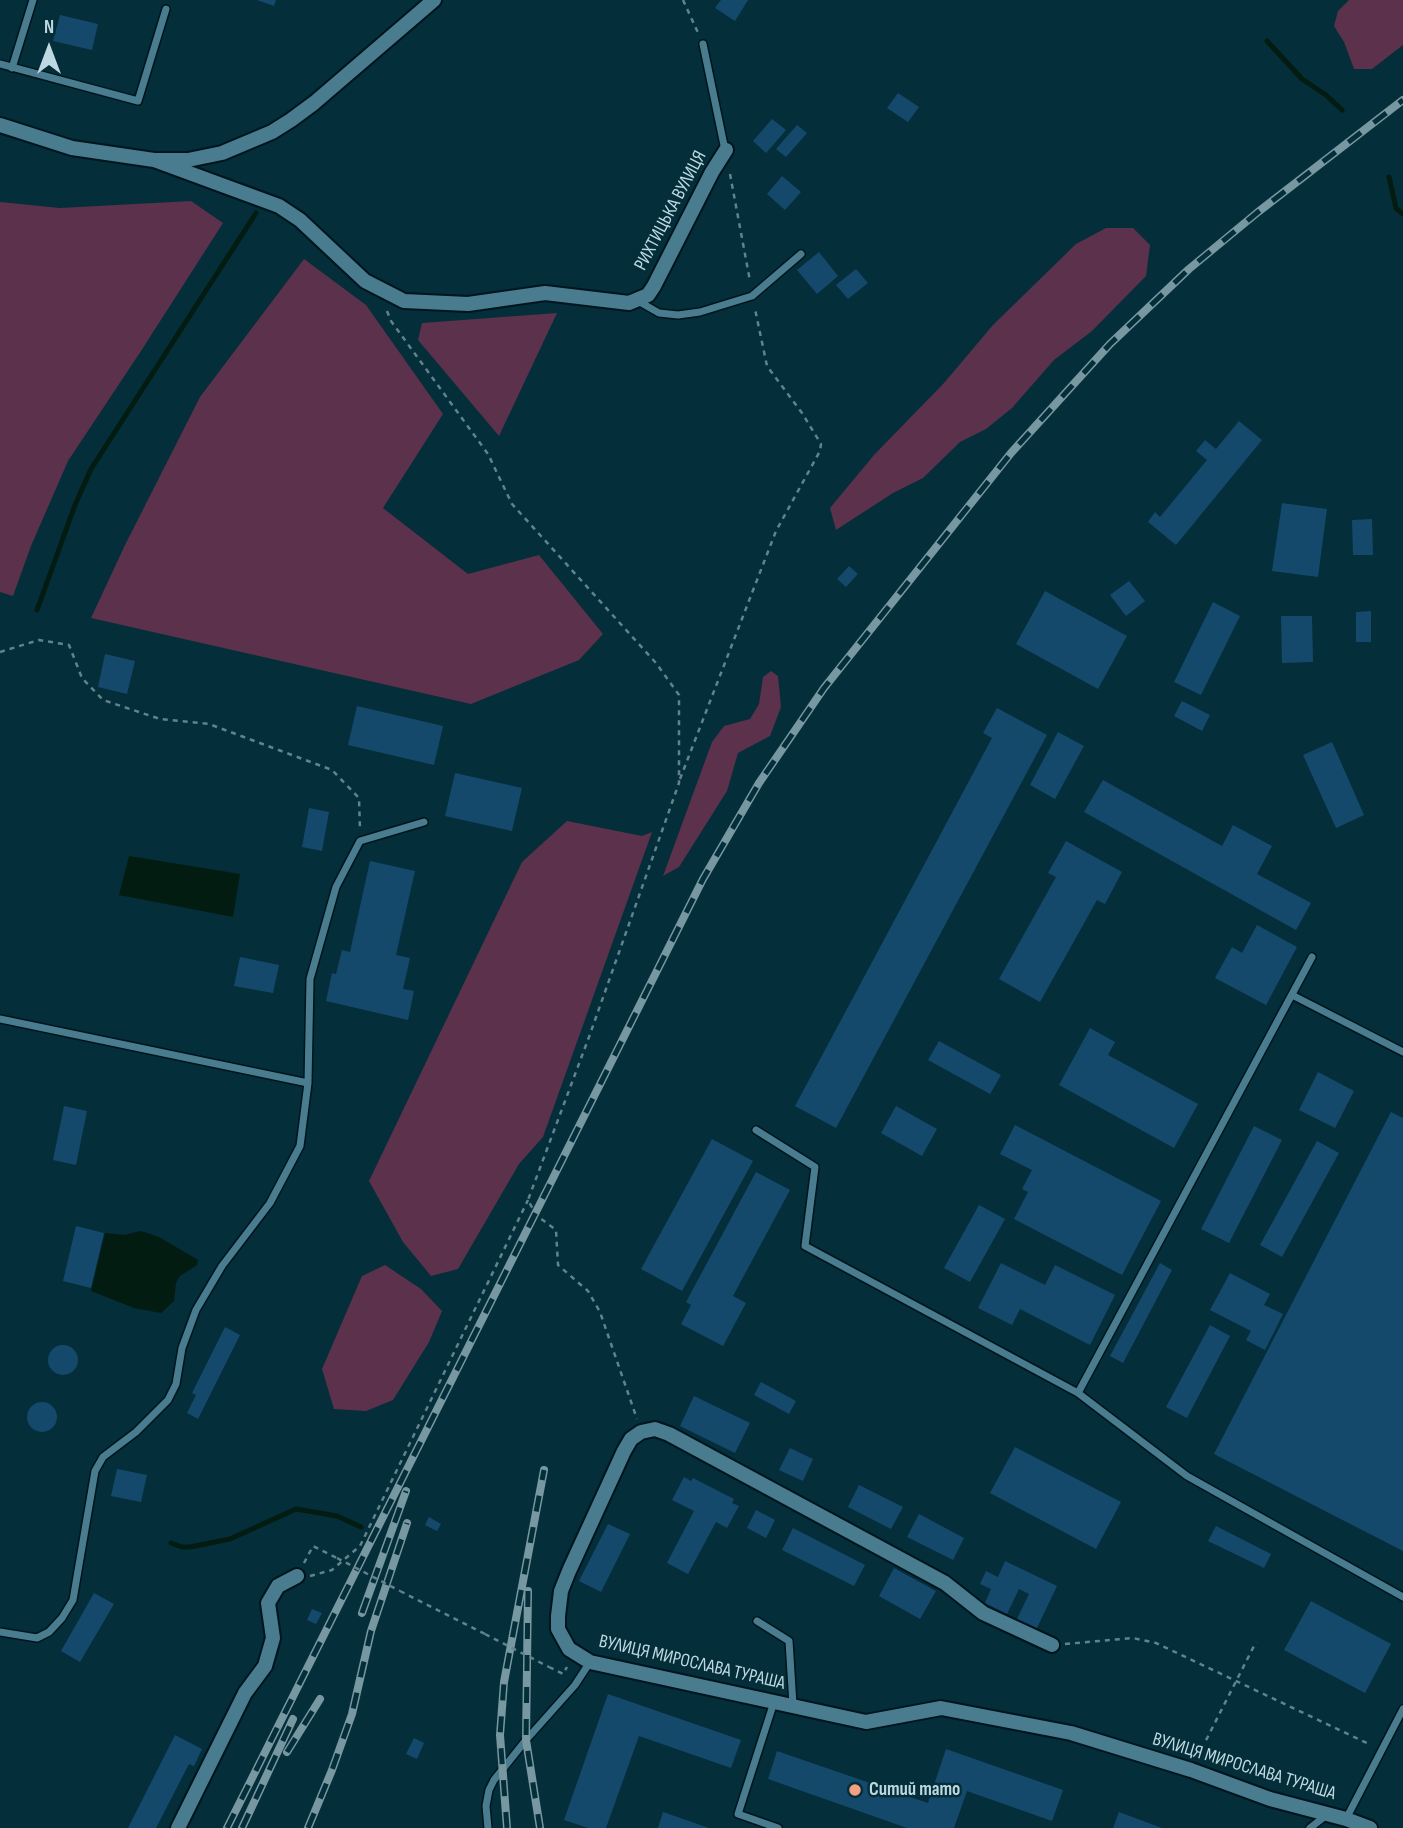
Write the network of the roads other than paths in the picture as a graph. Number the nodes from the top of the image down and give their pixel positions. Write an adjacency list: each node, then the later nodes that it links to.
1 (33, 0): 6 (lane)
2 (434, 0): 9 (street)
3 (166, 9): 6 (lane)
4 (703, 44): 8 (lane)
5 (0, 64): 6 (lane)
6 (12, 68)
7 (0, 125): 9 (street)
8 (726, 150): 11 (street, РИХТИЦЬКА ВУЛИЦЯ)
9 (154, 160): 11 (street, РИХТИЦЬКА ВУЛИЦЯ)
10 (801, 254): 11 (lane)
11 (638, 301)
12 (424, 822): 17 (lane)
13 (1312, 957): 14 (lane)
14 (1292, 995): 16 (lane); 19 (lane)
15 (0, 1019): 17 (lane)
16 (1403, 1052)
17 (308, 1083): 23 (lane)
18 (755, 1130): 19 (lane)
19 (1078, 1393): 21 (lane)
20 (298, 1576): 31 (street)
21 (1403, 1597)
22 (757, 1621): 27 (lane)
23 (0, 1632)
24 (1052, 1645): 25 (street, ВУЛИЦЯ МИРОСЛАВА ТУРАША)
25 (590, 1662): 26 (street, ВУЛИЦЯ МИРОСЛАВА ТУРАША); 32 (lane)
26 (774, 1702): 27 (street, ВУЛИЦЯ МИРОСЛАВА ТУРАША); 33 (lane)
27 (793, 1705): 29 (street, ВУЛИЦЯ МИРОСЛАВА ТУРАША)
28 (1403, 1709): 30 (lane)
29 (1329, 1814): 30 (street, ВУЛИЦЯ МИРОСЛАВА ТУРАША); 34 (lane)
30 (1346, 1819): 35 (street, ВУЛИЦЯ МИРОСЛАВА ТУРАША)
31 (178, 1828)
32 (488, 1828)
33 (778, 1828)
34 (1310, 1828)
35 (1370, 1828)

